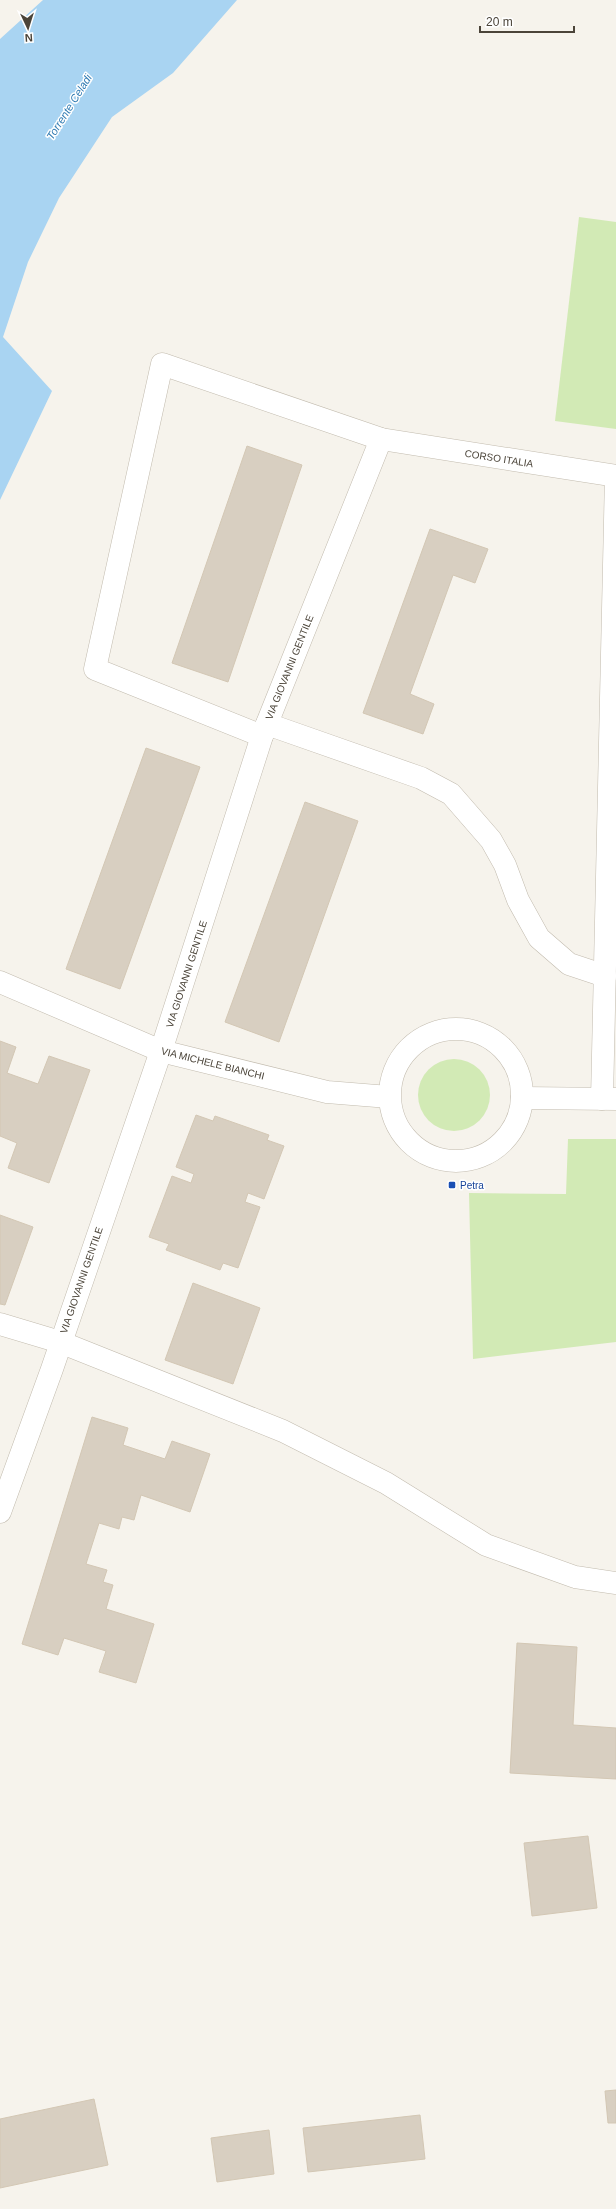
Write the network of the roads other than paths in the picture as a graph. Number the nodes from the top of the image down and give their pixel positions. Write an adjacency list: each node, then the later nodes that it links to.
1 (381, 439): 2 (street, CORSO ITALIA); 3 (street, VIA GIOVANNI GENTILE); 3 (street, CORSO ITALIA)
2 (616, 476): 4 (street)
3 (265, 730): 4 (street); 6 (street, VIA GIOVANNI GENTILE)
4 (604, 976): 9 (street)
5 (0, 982): 6 (street, VIA MICHELE BIANCHI)
6 (161, 1051): 7 (street, VIA MICHELE BIANCHI); 11 (street, VIA GIOVANNI GENTILE)
7 (389, 1097): 8 (street); 8 (street)
8 (522, 1098): 9 (street)
9 (609, 1099)
10 (0, 1324): 11 (street)
11 (60, 1342): 12 (street, VIA GIOVANNI GENTILE); 13 (street)
12 (0, 1512)
13 (616, 1583)

